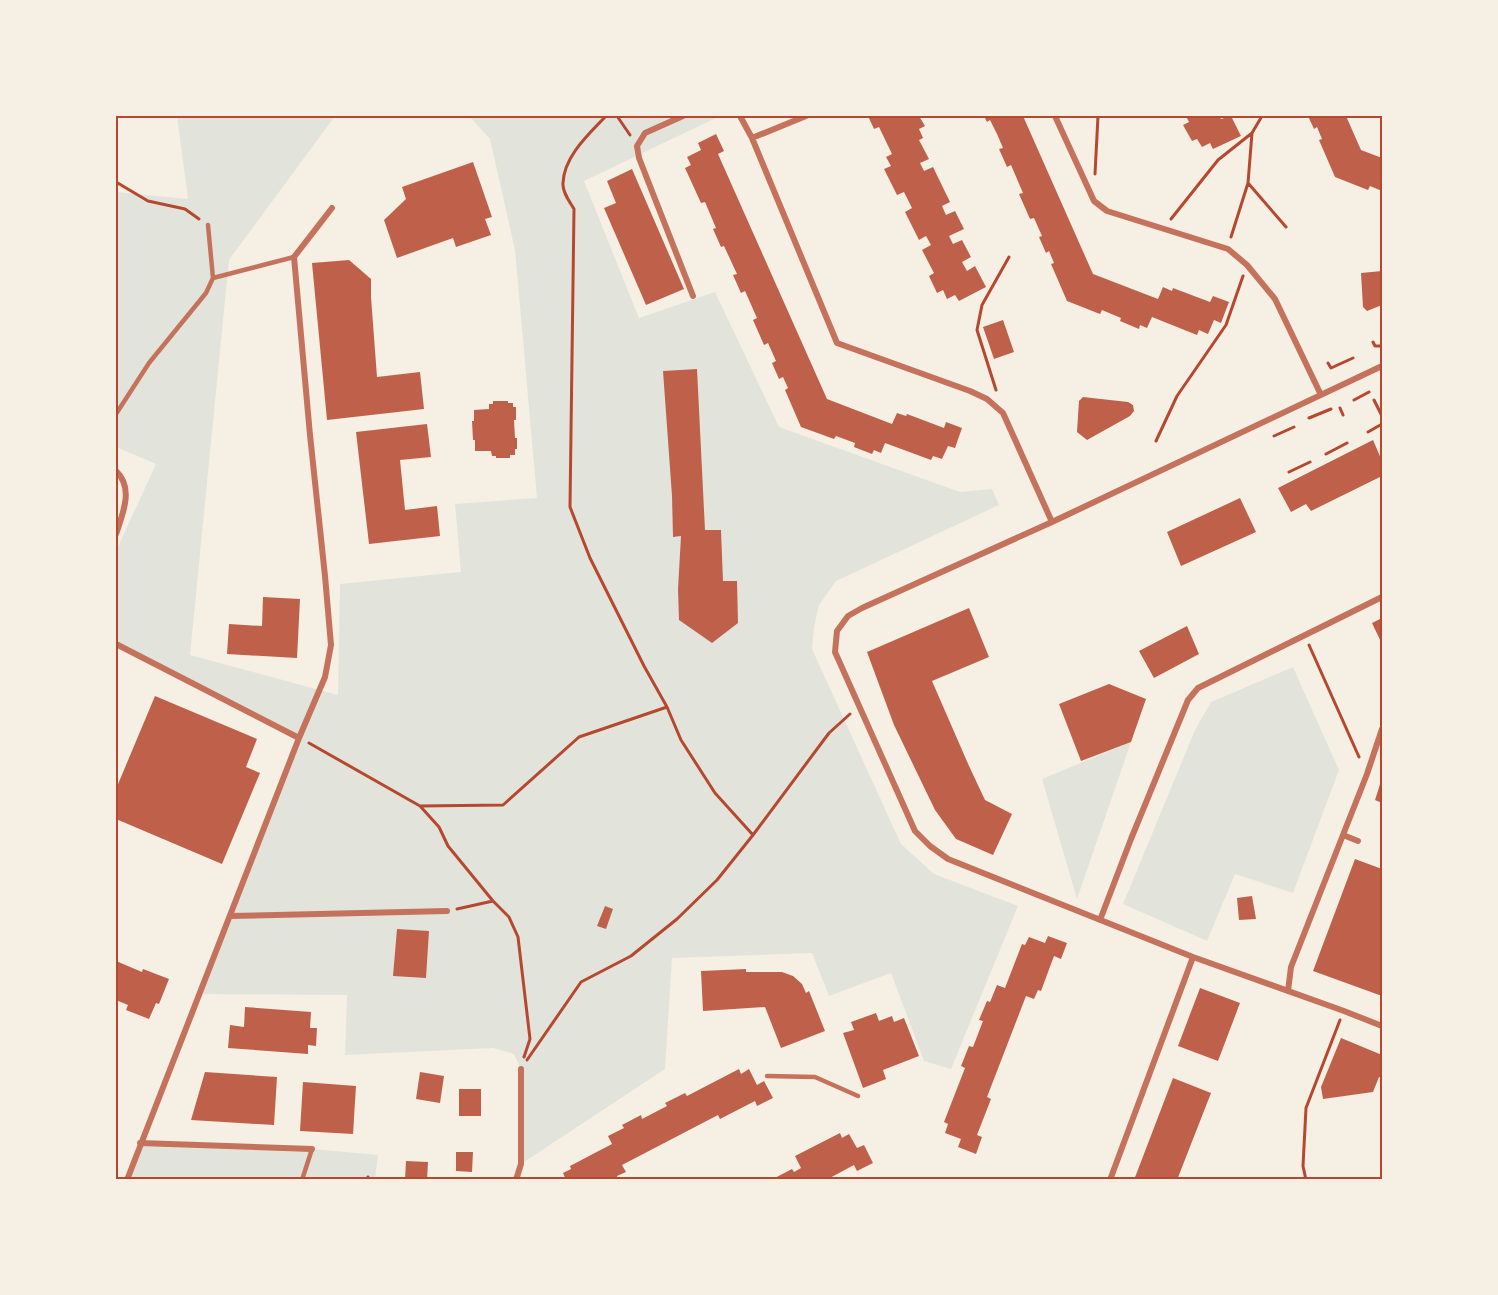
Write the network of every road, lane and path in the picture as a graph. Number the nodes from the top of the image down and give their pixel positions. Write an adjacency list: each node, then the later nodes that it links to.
1 (606, 116): 57 (path)
2 (617, 116): 11 (path)
3 (683, 116): 11 (street)
4 (740, 116): 10 (street)
5 (806, 116): 10 (street)
6 (1055, 116): 14 (street)
7 (1098, 116): 14 (path)
8 (1262, 116): 9 (path)
9 (1252, 133): 13 (path); 18 (path)
10 (752, 138): 36 (street)
11 (637, 146): 24 (street)
12 (116, 183): 16 (path)
13 (1248, 183): 17 (path); 19 (path)
14 (1094, 201): 18 (street)
15 (332, 208): 20 (street)
16 (208, 225): 23 (lane)
17 (1286, 227)
18 (1163, 229): 19 (street)
19 (1227, 249): 22 (street)
20 (294, 257): 23 (lane); 59 (street)
21 (1009, 257): 36 (path)
22 (1247, 264): 31 (street); 45 (path)
23 (213, 278): 37 (lane)
24 (693, 296)
25 (1373, 342): 26 (path)
26 (1380, 346)
27 (1353, 358): 28 (path)
28 (1328, 363)
29 (1383, 366): 31 (street)
30 (1369, 392): 32 (path)
31 (1321, 395): 51 (street)
32 (1354, 400)
33 (1374, 400): 39 (path)
34 (1340, 408): 38 (path)
35 (1331, 409): 40 (path)
36 (1003, 413): 51 (street)
37 (116, 414)
38 (1343, 415)
39 (1383, 416)
40 (1309, 418)
41 (1383, 424): 43 (path)
42 (1294, 427): 44 (path)
43 (1368, 432)
44 (1274, 436)
45 (1156, 441)
46 (1347, 443): 47 (path)
47 (1326, 454)
48 (1310, 462): 50 (path)
49 (116, 471): 52 (street)
50 (1289, 472)
51 (1052, 522): 56 (street)
52 (116, 534)
53 (1383, 597): 54 (street)
54 (1305, 635): 60 (path); 68 (street)
55 (116, 644): 59 (street)
56 (859, 706): 62 (path); 68 (street)
57 (667, 707): 61 (path); 62 (path)
58 (1382, 733): 60 (street)
59 (299, 738): 61 (path); 67 (street)
60 (1367, 774): 63 (street)
61 (420, 806): 65 (path)
62 (753, 835): 73 (path)
63 (1343, 835): 64 (street); 70 (street)
64 (1358, 841)
65 (492, 901): 66 (path); 73 (path)
66 (447, 911): 67 (street)
67 (230, 916): 76 (street)
68 (1100, 920): 69 (street)
69 (1193, 957): 70 (street); 81 (street)
70 (1288, 990): 71 (street)
71 (1344, 1011): 72 (street); 82 (path)
72 (1383, 1026)
73 (521, 1069): 80 (street)
74 (767, 1076): 75 (lane)
75 (858, 1096)
76 (140, 1143): 77 (street); 78 (street)
77 (312, 1149): 79 (lane)
78 (126, 1179)
79 (302, 1179)
80 (516, 1179)
81 (1110, 1179)
82 (1306, 1179)

